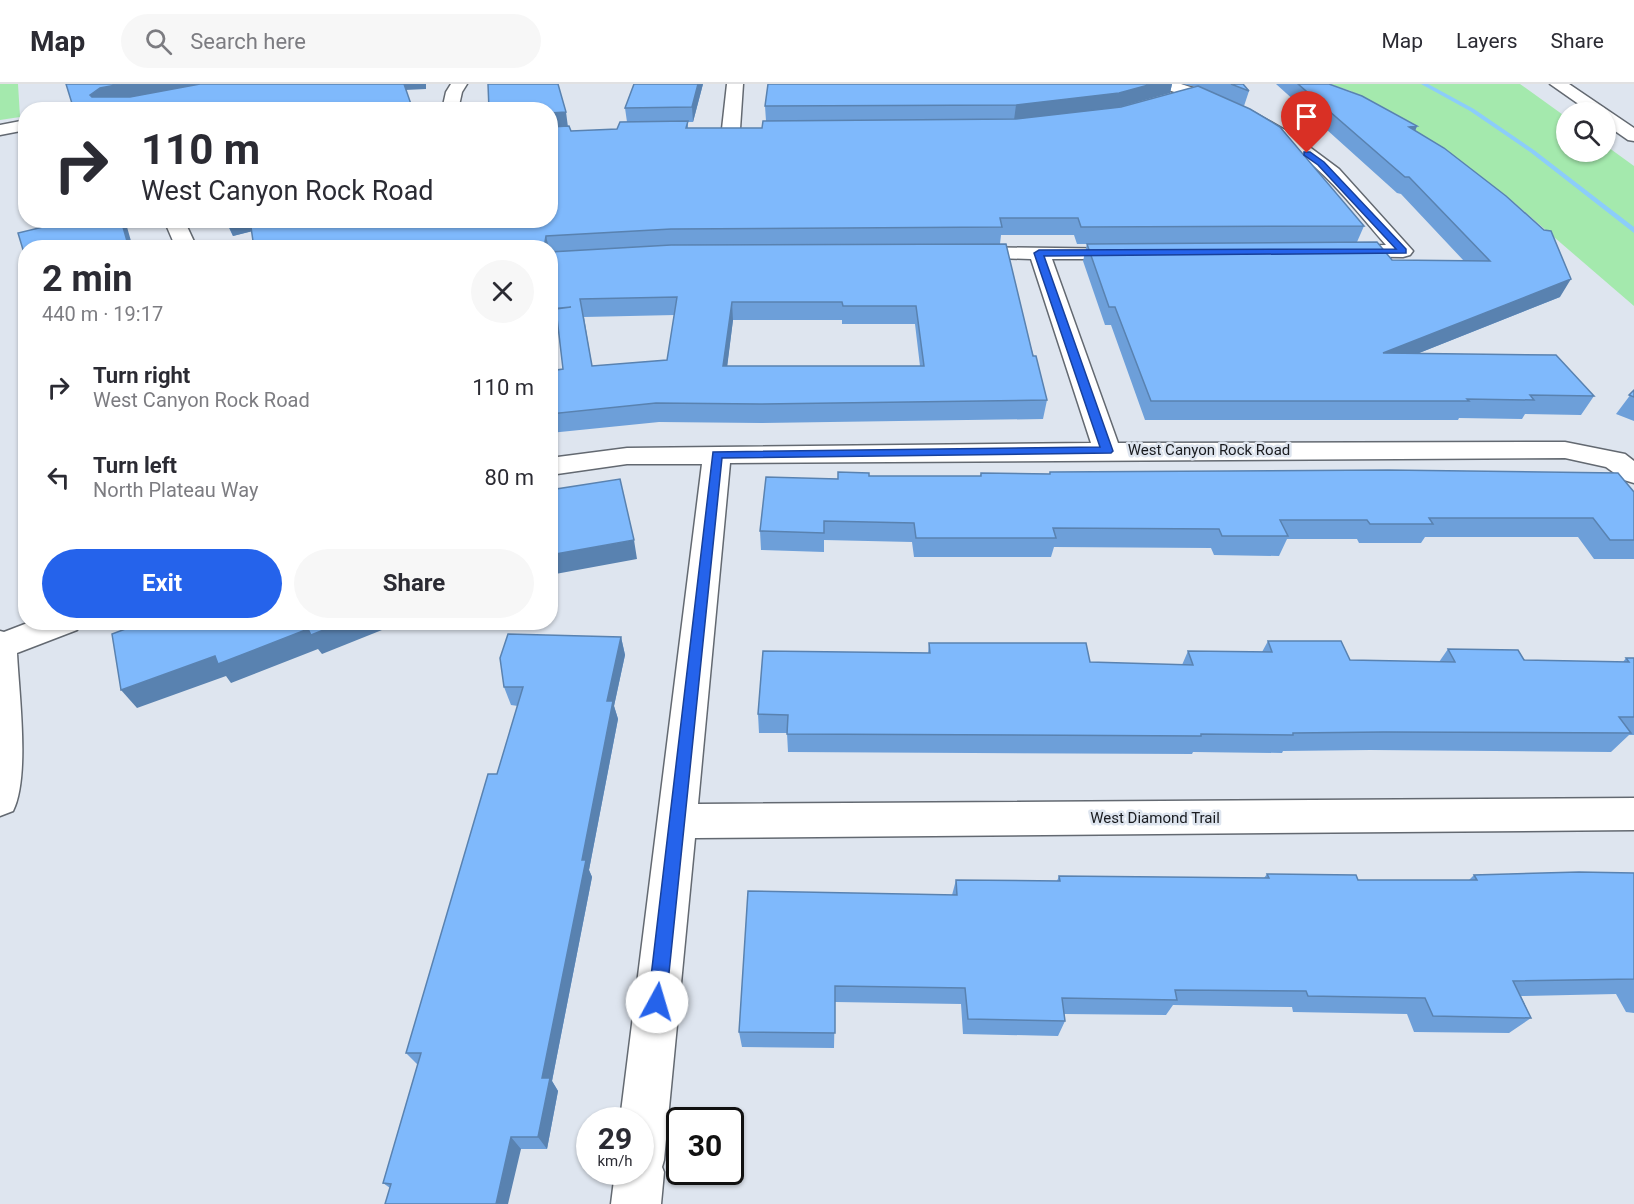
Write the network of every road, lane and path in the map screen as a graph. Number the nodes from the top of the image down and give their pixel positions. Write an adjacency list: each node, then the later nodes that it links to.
1 (459, 84): 5 (street)
2 (735, 84): 9 (street)
3 (1558, 84): 6 (street)
4 (1168, 92): 13 (street)
5 (452, 102)
6 (1585, 102)
7 (1616, 124): 11 (street)
8 (18, 127): 10 (street)
9 (709, 129)
10 (0, 130)
11 (1634, 136)
12 (1145, 252): 15 (street)
13 (1321, 252)
14 (944, 253): 15 (street)
15 (1039, 253): 16 (street)
16 (1107, 451): 17 (street, West Canyon Rock Road); 19 (street, West Canyon Rock Road)
17 (717, 455): 18 (street, West Canyon Rock Road); 24 (street)
18 (558, 466)
19 (1624, 467)
20 (43, 630): 21 (street)
21 (0, 645): 22 (street)
22 (0, 800)
23 (1634, 814): 24 (street, West Diamond Trail)
24 (676, 821): 25 (street)
25 (646, 1107)
26 (638, 1185): 27 (street)
27 (636, 1204)

